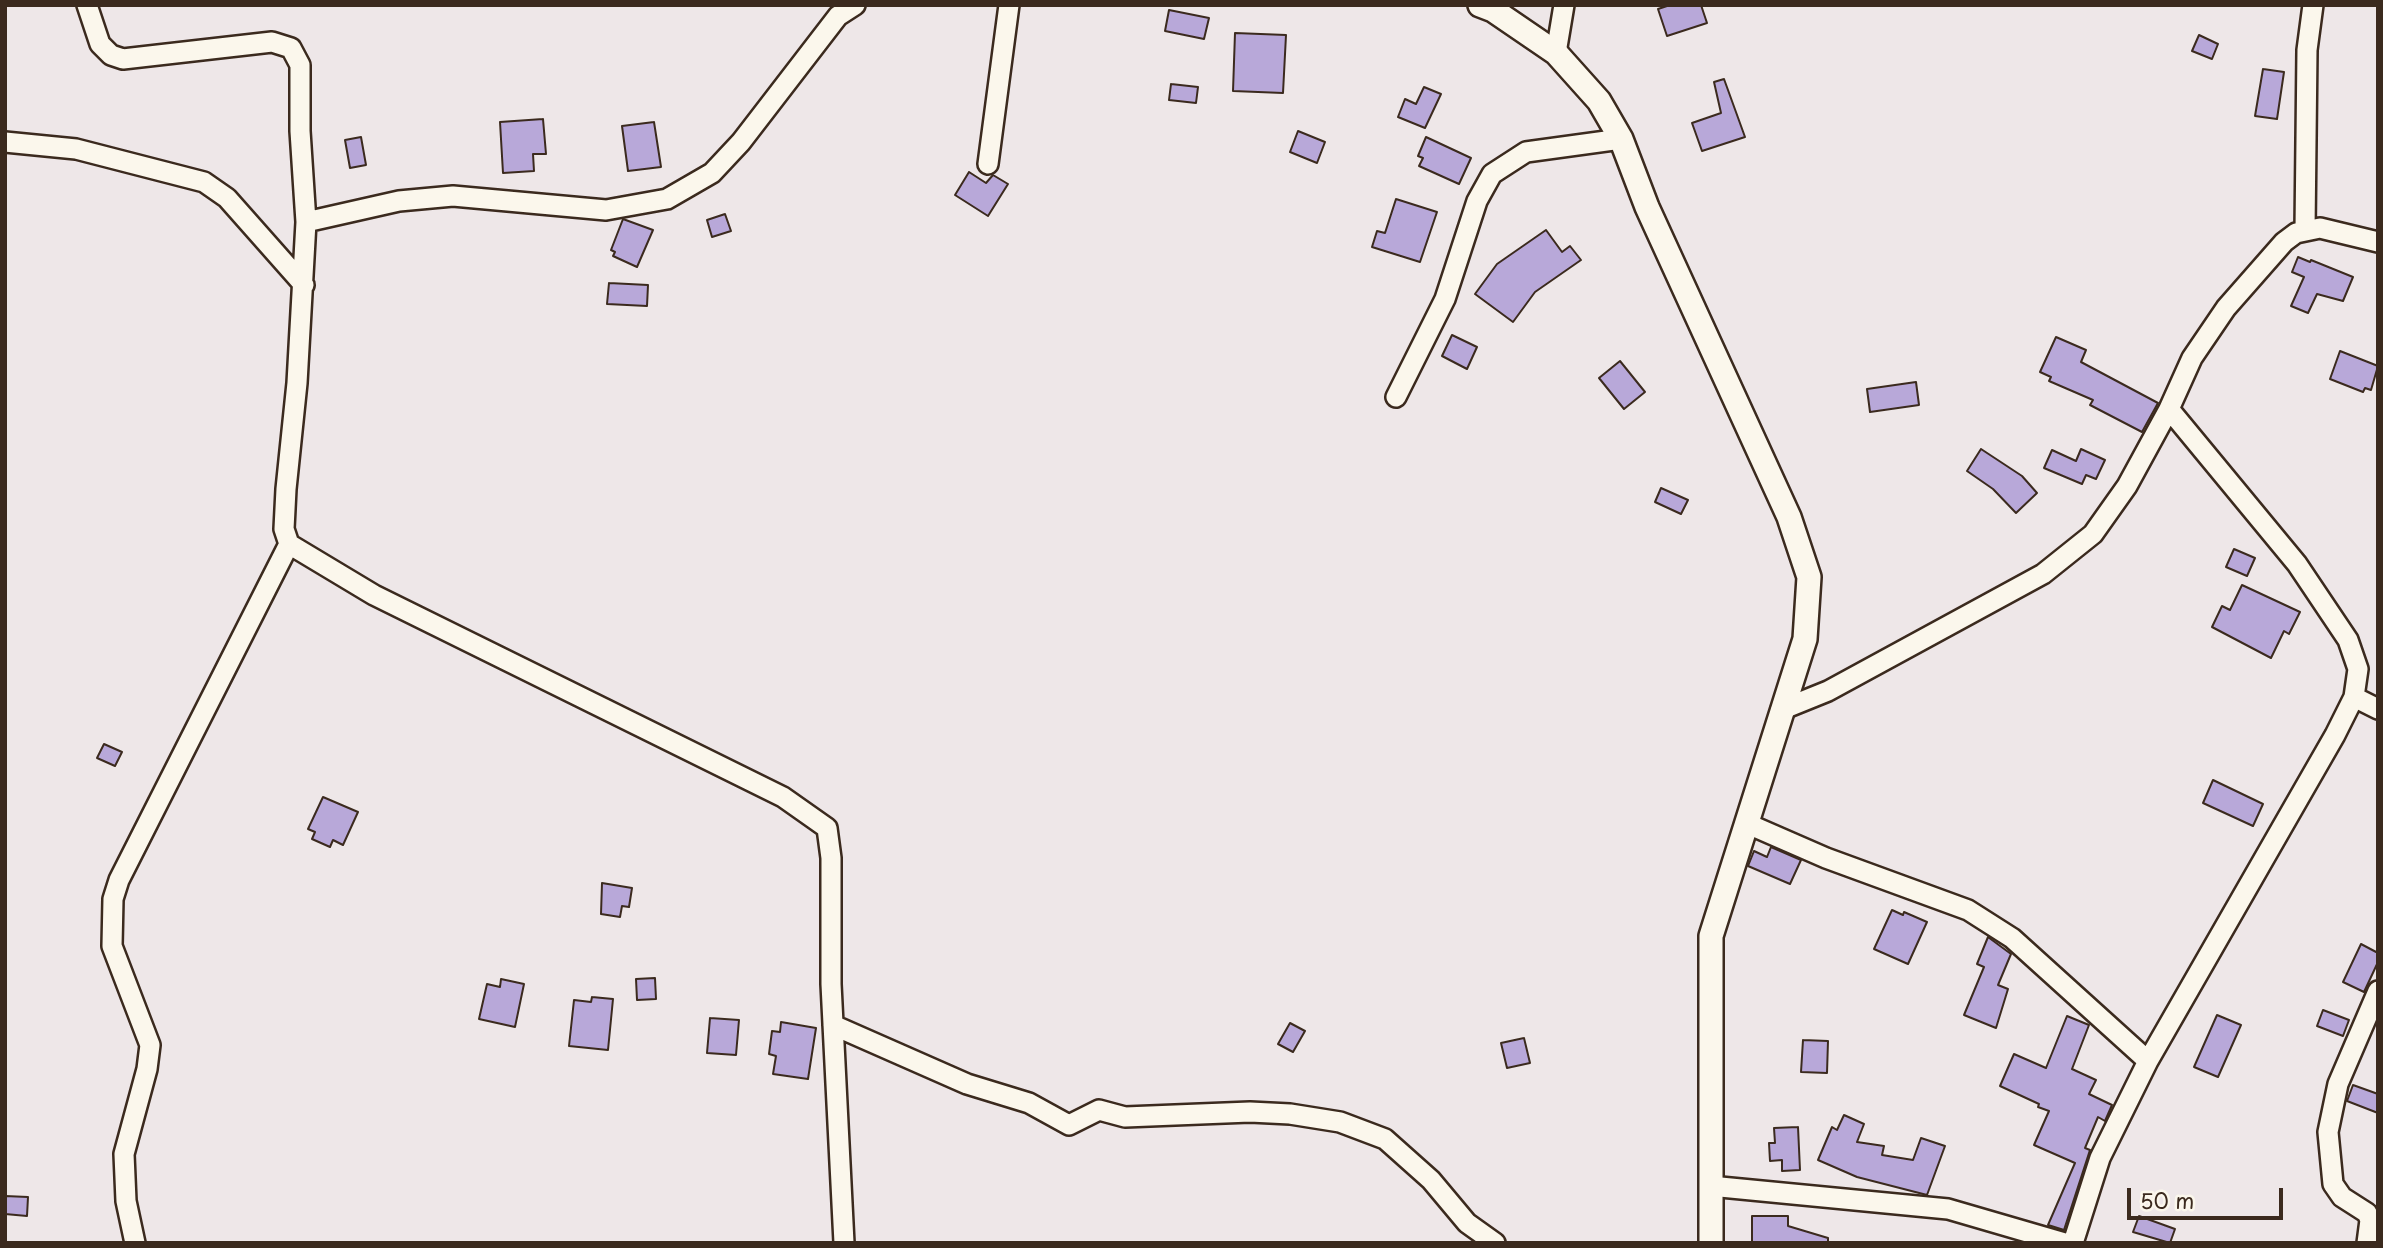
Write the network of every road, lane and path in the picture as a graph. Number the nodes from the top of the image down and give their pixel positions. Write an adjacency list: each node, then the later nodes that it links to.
1 (87, 5): 11 (street)
2 (855, 5): 11 (street)
3 (1009, 5): 10 (street)
4 (1480, 5): 7 (street)
5 (1564, 5): 7 (street)
6 (2313, 5): 12 (street)
7 (1556, 53): 8 (street)
8 (1621, 139): 15 (street); 20 (street)
9 (5, 142): 14 (street)
10 (988, 164)
11 (306, 222): 14 (street)
12 (2305, 230): 13 (street); 16 (street)
13 (2378, 242)
14 (304, 285): 17 (street)
15 (1396, 397)
16 (2169, 408): 18 (street); 20 (street)
17 (289, 544): 23 (street); 26 (street)
18 (2354, 697): 19 (street); 24 (street)
19 (2378, 709)
20 (1781, 710): 21 (street)
21 (1748, 824): 24 (street); 25 (street)
22 (2378, 991): 32 (street)
23 (833, 1025): 27 (street); 28 (street)
24 (2148, 1061): 31 (street)
25 (1710, 1186): 29 (street); 30 (street)
26 (135, 1243)
27 (844, 1243)
28 (1495, 1243)
29 (1711, 1243)
30 (2065, 1243)
31 (2073, 1243)
32 (2367, 1243)

